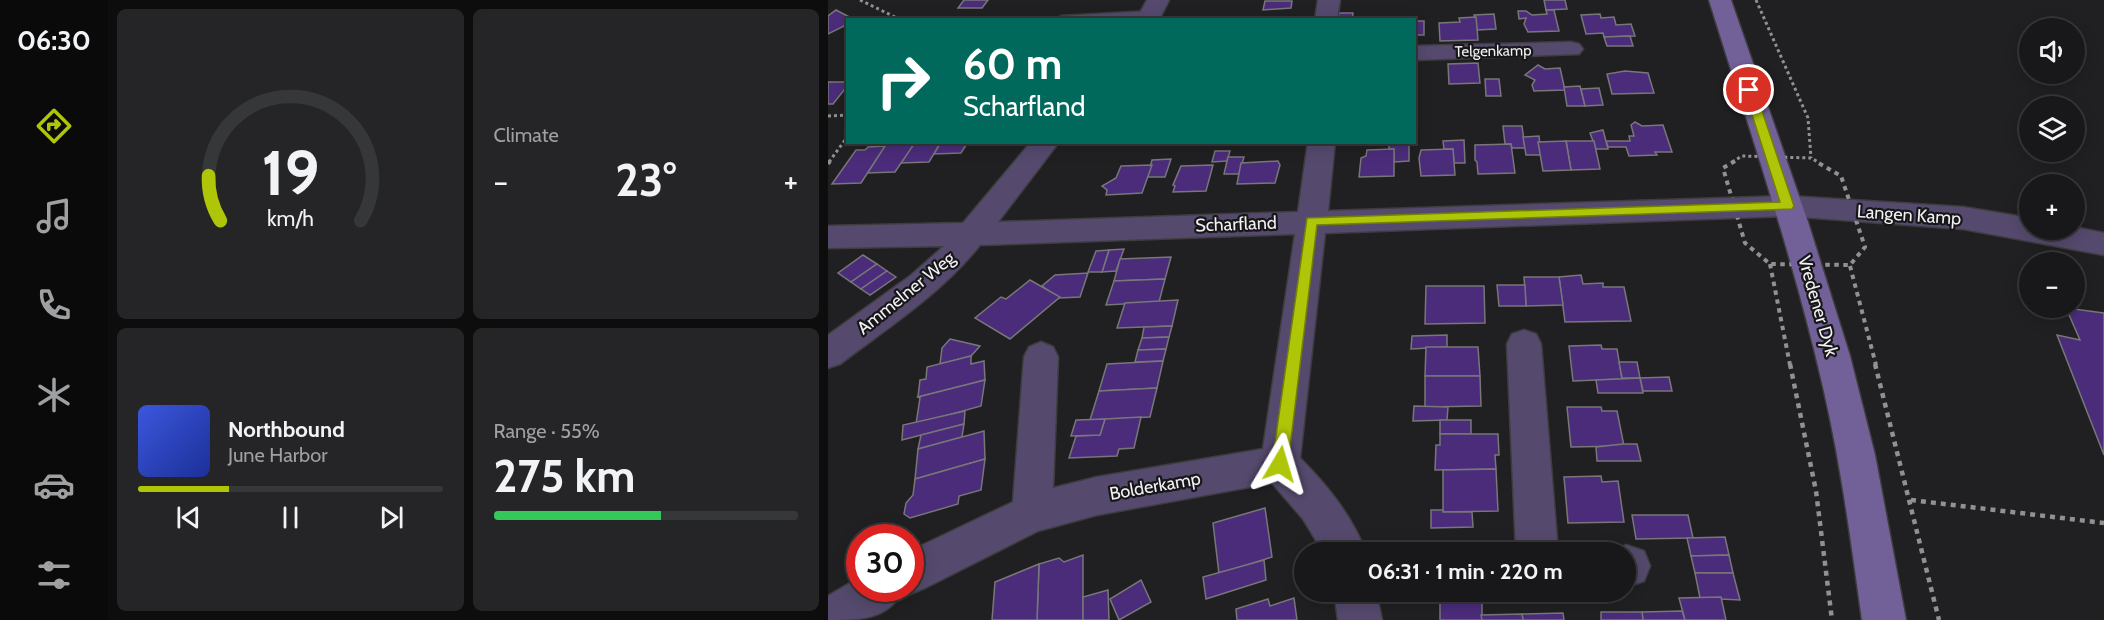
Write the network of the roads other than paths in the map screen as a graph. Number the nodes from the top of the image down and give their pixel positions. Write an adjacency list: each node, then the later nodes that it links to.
1 (1329, 0): 5 (street)
2 (1720, 0): 10 (main road, Vredener Dyk)
3 (1152, 11): 4 (lane)
4 (1103, 18)
5 (1326, 18)
6 (1571, 49): 7 (street, Telgenkamp)
7 (1416, 53)
8 (1044, 144): 13 (street, Ammelner Weg)
9 (1322, 144): 11 (street)
10 (1788, 206): 11 (street, Scharfland); 12 (street, Langen Kamp); 29 (main road, Vredener Dyk)
11 (1312, 221): 13 (street, Scharfland); 20 (street)
12 (2019, 227)
13 (973, 234): 14 (street, Scharfland); 18 (street, Ammelner Weg)
14 (828, 237)
15 (2084, 240): 16 (street)
16 (2104, 244)
17 (1524, 344): 23 (street)
18 (828, 354)
19 (1041, 357): 21 (street)
20 (1280, 464): 21 (street, Bolderkamp); 22 (street)
21 (1032, 513): 24 (street, Bolderkamp)
22 (1341, 542)
23 (1536, 542)
24 (924, 566)
25 (859, 602): 27 (street)
26 (1357, 602): 28 (street)
27 (830, 620)
28 (1360, 620)
29 (1884, 620)

